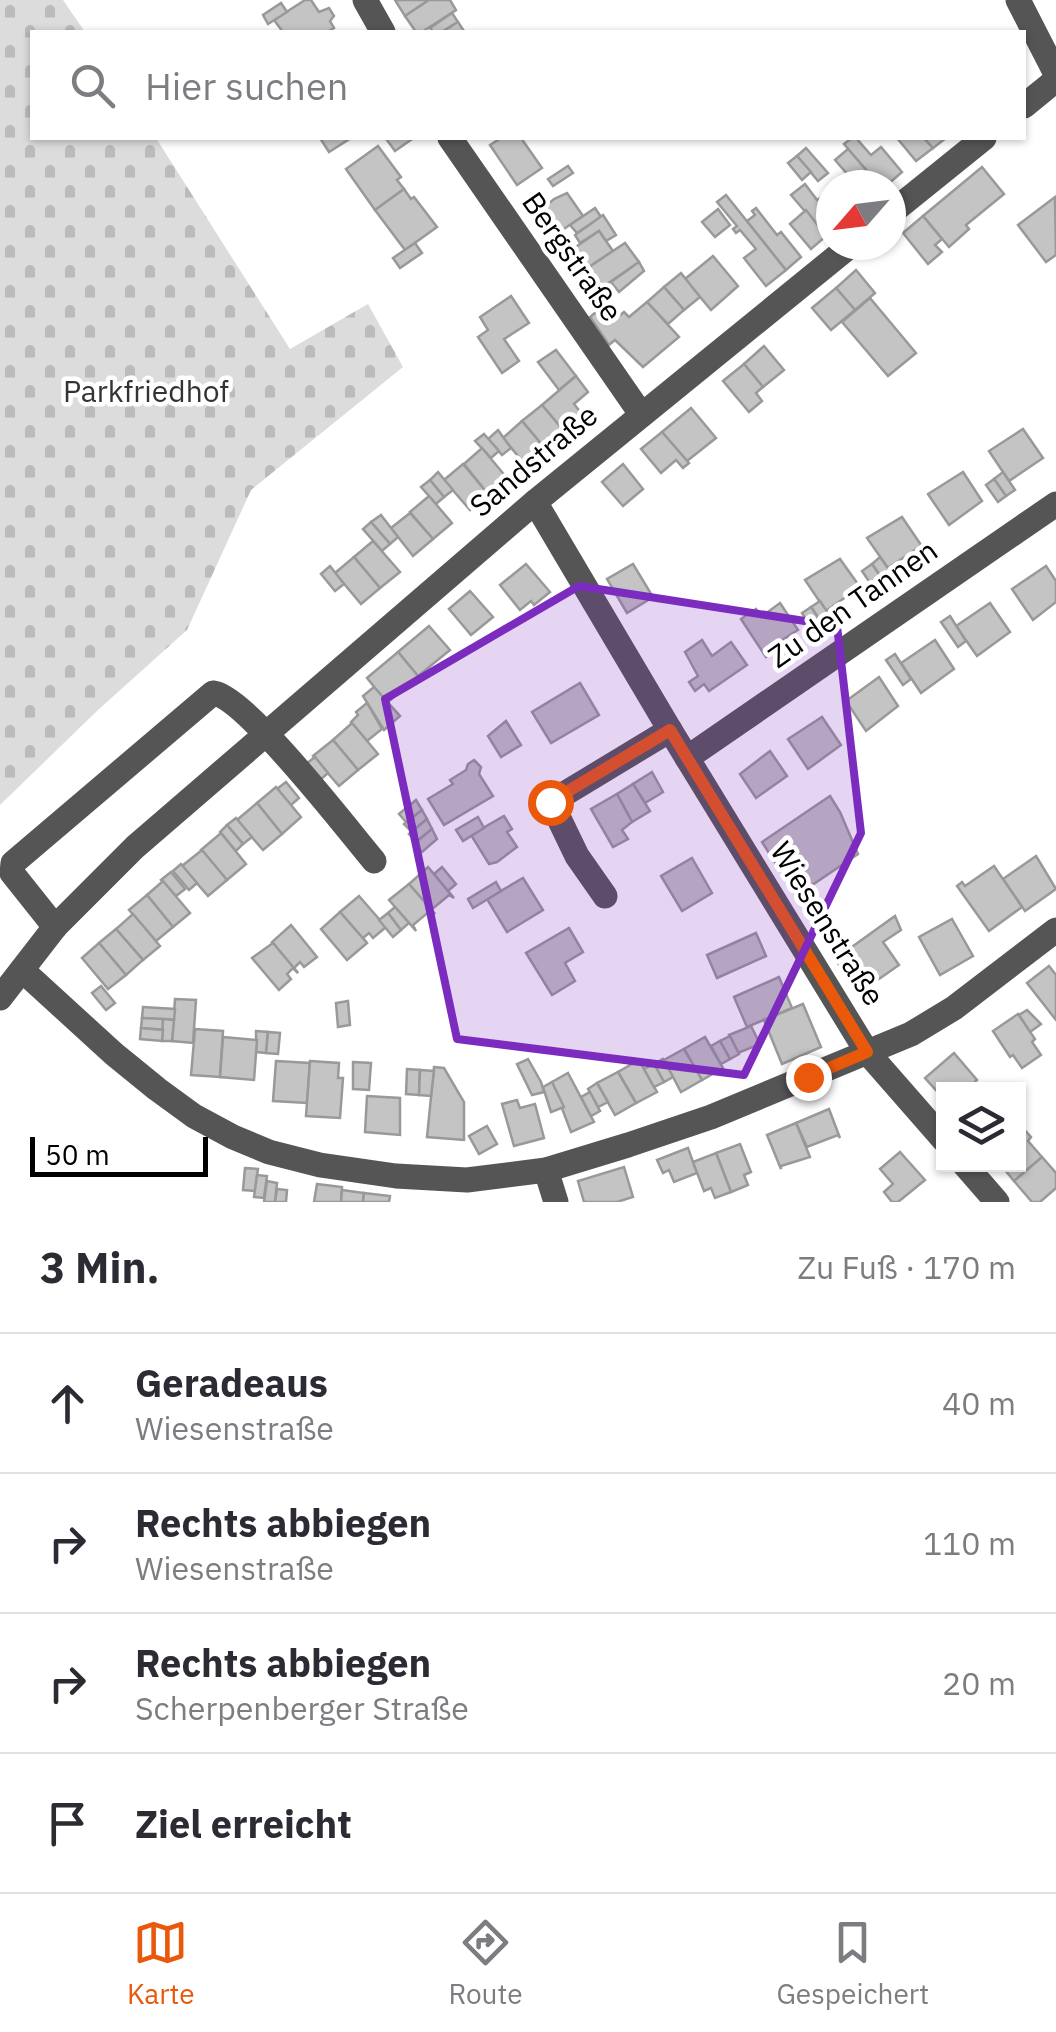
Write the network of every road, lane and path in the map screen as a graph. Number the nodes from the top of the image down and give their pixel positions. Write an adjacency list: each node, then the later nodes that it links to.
1 (365, 0): 3 (street)
2 (1018, 0): 4 (street)
3 (382, 30)
4 (1056, 77): 5 (street)
5 (1026, 104)
6 (451, 140): 10 (street, Bergstraße)
7 (981, 140): 8 (street)
8 (906, 200)
9 (832, 260): 10 (street, Sandstraße)
10 (641, 414): 11 (street, Sandstraße)
11 (535, 502): 13 (street, Wiesenstraße); 14 (street, Sandstraße)
12 (1056, 504): 15 (street, Zu den Tannen)
13 (670, 730): 15 (street, Wiesenstraße); 17 (street)
14 (266, 733): 16 (street); 18 (street, Sandstraße); 18 (street)
15 (687, 758): 22 (street, Wiesenstraße)
16 (374, 861)
17 (604, 896)
18 (54, 927): 20 (street, Sandstraße)
19 (1056, 930): 22 (street)
20 (22, 970): 21 (street, Sandstraße); 24 (street)
21 (0, 998)
22 (867, 1052): 23 (street, Wiesenstraße); 24 (street)
23 (936, 1131)
24 (546, 1170): 26 (street)
25 (971, 1172): 27 (street)
26 (556, 1202)
27 (997, 1202)

